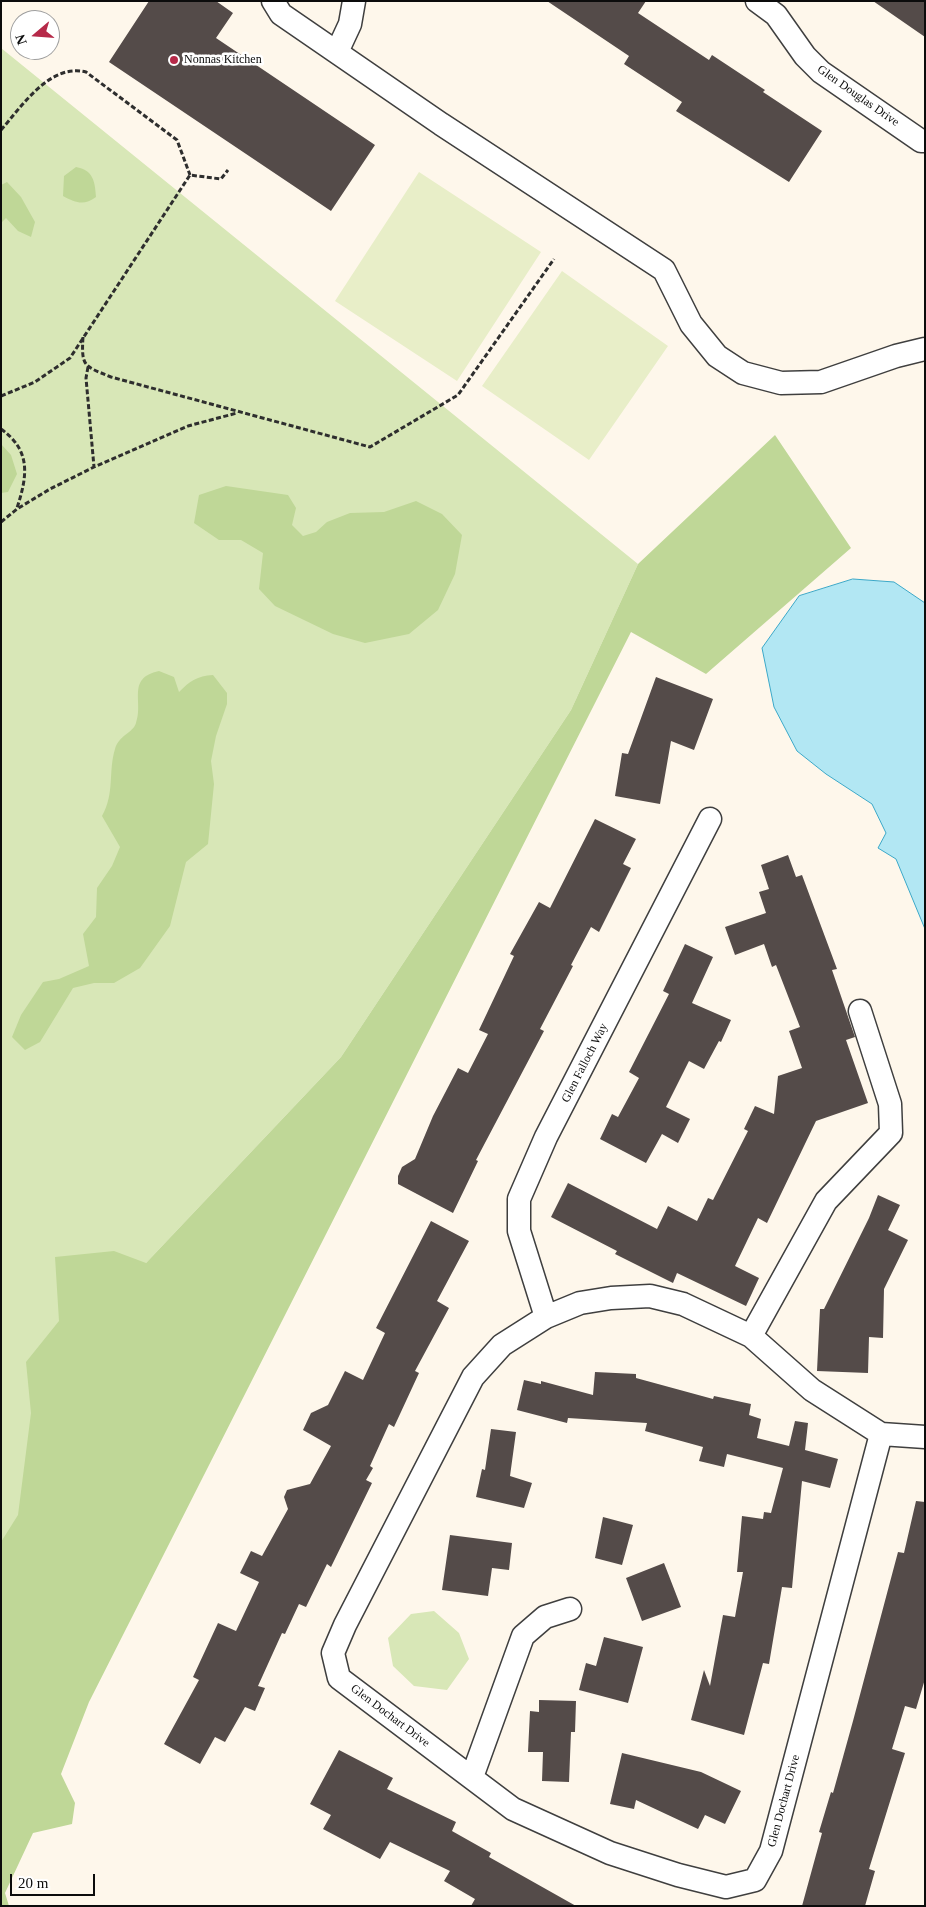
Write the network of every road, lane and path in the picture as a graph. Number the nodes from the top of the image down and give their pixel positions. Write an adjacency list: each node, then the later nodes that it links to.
1 (273, 1): 4 (street)
2 (354, 1): 4 (street)
3 (757, 1): 6 (street, Glen Douglas Drive)
4 (337, 52): 11 (street)
5 (1, 130): 8 (path)
6 (925, 141)
7 (228, 170): 8 (path)
8 (190, 175): 10 (path)
9 (554, 259): 14 (path)
10 (83, 338): 12 (path); 13 (path)
11 (925, 349)
12 (88, 367): 14 (path); 16 (path)
13 (1, 396)
14 (237, 413): 16 (path)
15 (1, 429): 17 (path)
16 (94, 468): 17 (path)
17 (17, 509): 18 (path)
18 (1, 522)
19 (710, 819): 21 (street, Glen Falloch Way)
20 (860, 1011): 22 (street)
21 (546, 1317): 22 (street, Glen Dochart Drive); 26 (street, Glen Dochart Drive)
22 (750, 1336): 23 (street, Glen Dochart Drive)
23 (881, 1434): 24 (street, Glen Dochart Drive); 26 (street, Glen Dochart Drive)
24 (925, 1437)
25 (570, 1609): 26 (street)
26 (472, 1777)

